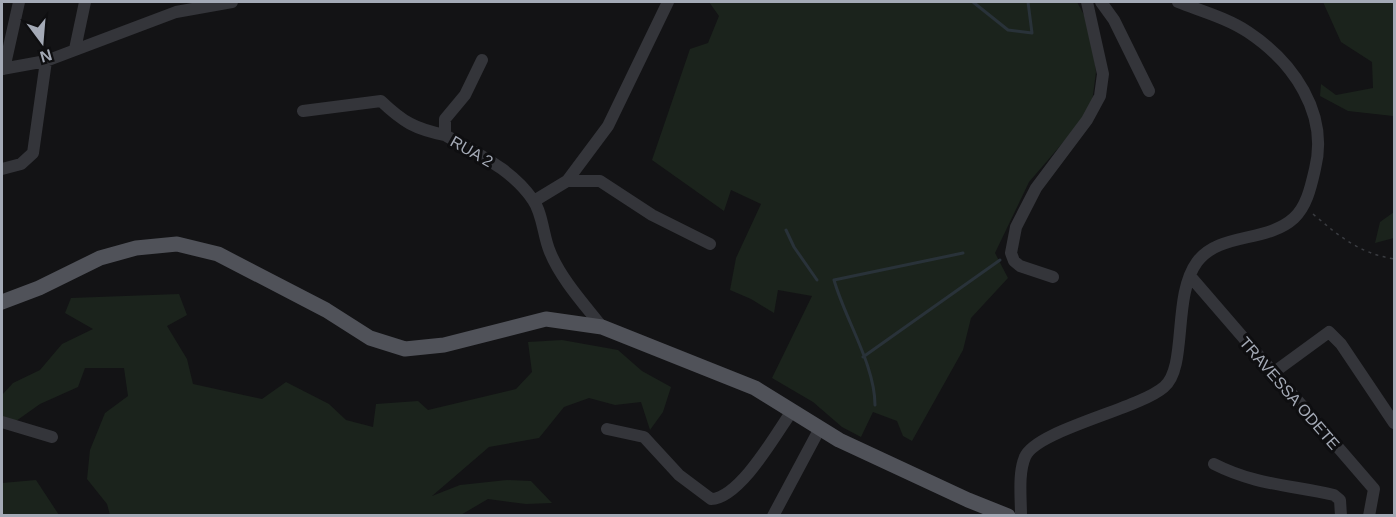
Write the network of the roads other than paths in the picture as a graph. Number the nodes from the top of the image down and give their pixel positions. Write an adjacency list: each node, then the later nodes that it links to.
1 (19, 2): 11 (street)
2 (85, 2): 8 (street)
3 (232, 2): 8 (street)
4 (668, 2): 16 (street)
5 (1087, 2): 20 (street)
6 (1101, 2): 12 (street)
7 (1178, 2): 19 (street)
8 (75, 49): 10 (street)
9 (482, 60): 14 (street, RUA 2)
10 (46, 61): 11 (street); 15 (street)
11 (3, 69)
12 (1149, 91)
13 (303, 111): 14 (street)
14 (445, 135): 17 (street, RUA 2)
15 (2, 169)
16 (567, 181): 17 (street); 18 (street)
17 (534, 201): 22 (street)
18 (710, 244)
19 (1190, 276): 23 (street, TRAVESSA ODETE); 33 (street)
20 (1053, 277)
21 (2, 302): 22 (main road)
22 (602, 327): 24 (main road)
23 (1273, 373): 26 (street); 35 (street, TRAVESSA ODETE)
24 (792, 411): 27 (street); 28 (main road)
25 (2, 422): 29 (street)
26 (1395, 423)
27 (607, 429)
28 (819, 430): 31 (street); 32 (main road)
29 (52, 437)
30 (1214, 464): 34 (street)
31 (773, 516)
32 (1008, 516)
33 (1021, 516)
34 (1341, 516)
35 (1368, 516)

